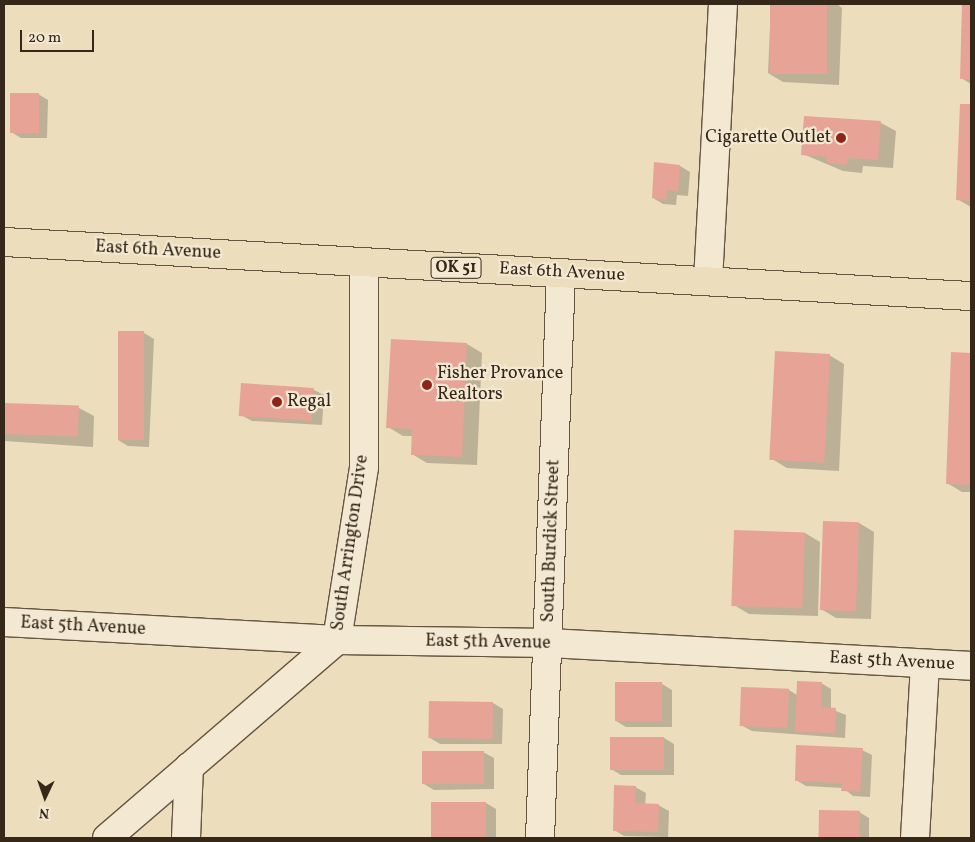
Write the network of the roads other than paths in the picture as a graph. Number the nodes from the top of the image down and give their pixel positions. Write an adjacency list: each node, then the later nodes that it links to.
1 (723, 4): 5 (street)
2 (4, 242): 3 (main road, East 6th Avenue / OK 51)
3 (364, 262): 4 (main road, East 6th Avenue / OK 51); 8 (street, South Arrington Drive)
4 (561, 273): 5 (main road, East 6th Avenue / OK 51); 9 (street, South Burdick Street)
5 (708, 281): 6 (main road, East 6th Avenue / OK 51)
6 (971, 296)
7 (4, 622): 8 (street, East 5th Avenue)
8 (337, 640): 9 (street, East 5th Avenue); 12 (street, South Arrington Drive)
9 (549, 643): 10 (street, East 5th Avenue); 15 (street, South Burdick Street)
10 (925, 665): 11 (street, East 5th Avenue); 16 (street)
11 (971, 666)
12 (189, 767): 13 (street, South Arrington Drive); 14 (street)
13 (107, 838)
14 (186, 838)
15 (540, 838)
16 (915, 838)

